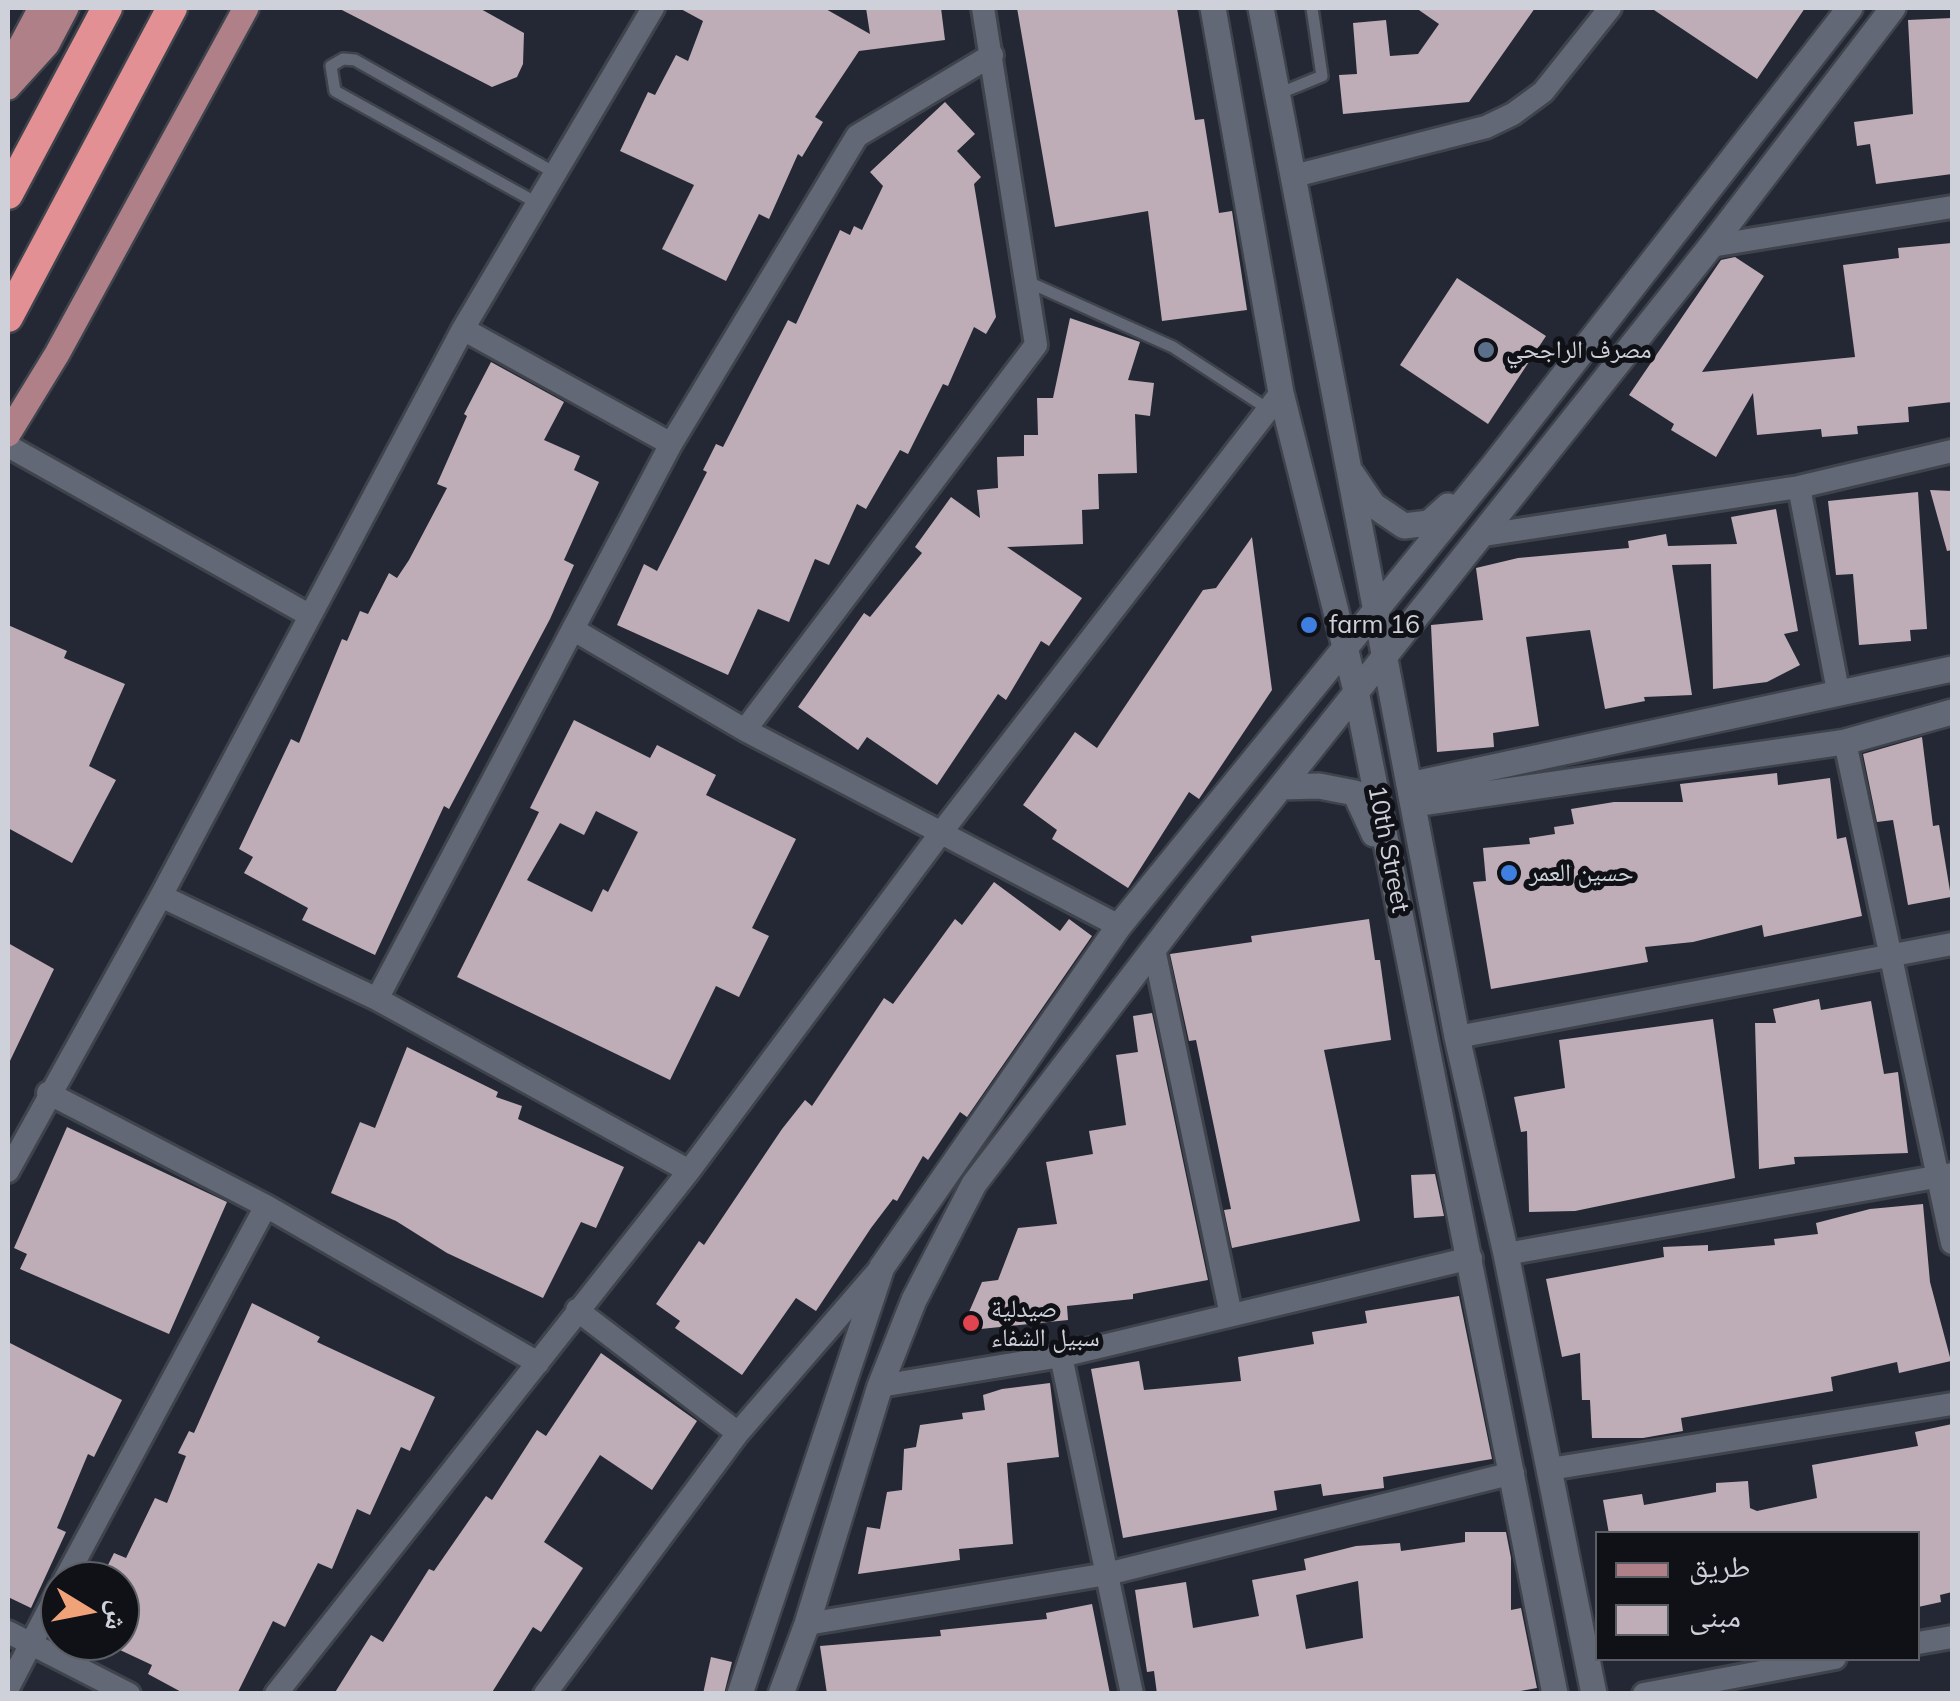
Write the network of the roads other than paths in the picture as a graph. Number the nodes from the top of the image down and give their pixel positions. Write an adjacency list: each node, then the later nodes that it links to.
1 (22, 8): 16 (street)
2 (41, 8): 16 (main road)
3 (66, 8): 19 (main road)
4 (107, 8): 24 (highway)
5 (172, 8): 29 (highway)
6 (227, 8): 21 (main road)
7 (246, 8): 21 (main road)
8 (653, 8): 22 (street)
9 (984, 8): 17 (street)
10 (1213, 8): 31 (street, 10th Street)
11 (1262, 8): 20 (street, 10th Street)
12 (1312, 8): 20 (lane)
13 (1610, 8): 23 (street)
14 (1850, 8): 37 (street)
15 (1892, 8): 27 (street)
16 (28, 34): 18 (main road)
17 (992, 54): 28 (street); 33 (street)
18 (8, 70)
19 (8, 87)
20 (1278, 94): 23 (street, 10th Street)
21 (159, 168): 32 (main road)
22 (555, 173): 25 (street); 25 (lane)
23 (1294, 176): 36 (street, 10th Street)
24 (8, 194)
25 (537, 203): 30 (street)
26 (1952, 207): 27 (street)
27 (1711, 246): 39 (street)
28 (1026, 281): 31 (lane); 49 (street)
29 (8, 318)
30 (463, 329): 33 (street); 41 (street)
31 (1274, 401): 43 (street, 10th Street); 53 (street)
32 (8, 434)
33 (671, 444): 42 (street)
34 (8, 446): 41 (street)
35 (1952, 450): 38 (street)
36 (1345, 463): 37 (street); 40 (street, 10th Street)
37 (1493, 466): 40 (street)
38 (1799, 487): 39 (street); 47 (street)
39 (1484, 534): 44 (street)
40 (1375, 611): 43 (street); 44 (street, 10th Street)
41 (307, 614): 55 (street)
42 (574, 630): 49 (street); 60 (street)
43 (1345, 652): 46 (street, 10th Street); 56 (street)
44 (1384, 659): 46 (street); 52 (street, 10th Street)
45 (1952, 669): 47 (street)
46 (1356, 691): 51 (street); 54 (street, 10th Street)
47 (1838, 691): 52 (street)
48 (1952, 712): 50 (street)
49 (745, 730): 53 (street)
50 (1845, 742): 52 (street); 59 (street)
51 (1281, 788): 54 (street); 58 (street)
52 (1412, 794): 61 (street, 10th Street)
53 (940, 834): 56 (street); 64 (street)
54 (1393, 874): 69 (street, 10th Street)
55 (162, 896): 60 (street); 62 (street)
56 (1118, 926): 70 (street)
57 (1952, 944): 59 (street)
58 (1154, 949): 72 (street); 75 (street)
59 (1889, 958): 61 (street); 65 (street)
60 (377, 999): 64 (street)
61 (1458, 1037): 68 (street, 10th Street)
62 (48, 1092): 63 (street); 66 (street)
63 (8, 1171)
64 (689, 1171): 71 (street)
65 (1947, 1175): 67 (street); 68 (street)
66 (266, 1206): 74 (street); 80 (street)
67 (1952, 1243)
68 (1506, 1254): 78 (street, 10th Street)
69 (1471, 1258): 72 (street); 79 (street, 10th Street)
70 (882, 1268): 77 (street); 93 (street)
71 (578, 1310): 74 (street); 77 (street)
72 (1231, 1316): 73 (street)
73 (1061, 1356): 75 (street); 81 (street)
74 (538, 1363): 91 (street)
75 (880, 1386): 82 (street)
76 (1952, 1404): 78 (street)
77 (738, 1434): 92 (street)
78 (1550, 1469): 97 (street, 10th Street)
79 (1513, 1473): 81 (street); 96 (street, 10th Street)
80 (74, 1561)
81 (1107, 1574): 82 (street); 95 (street)
82 (808, 1624): 94 (street)
83 (40, 1625): 86 (street)
84 (8, 1632): 86 (street)
85 (1952, 1637): 87 (street)
86 (30, 1643): 89 (street); 90 (street)
87 (1920, 1643)
88 (1819, 1661): 98 (street)
89 (8, 1688)
90 (129, 1694)
91 (276, 1694)
92 (544, 1694)
93 (740, 1694)
94 (781, 1694)
95 (1132, 1694)
96 (1555, 1694)
97 (1594, 1694)
98 (1644, 1694)

